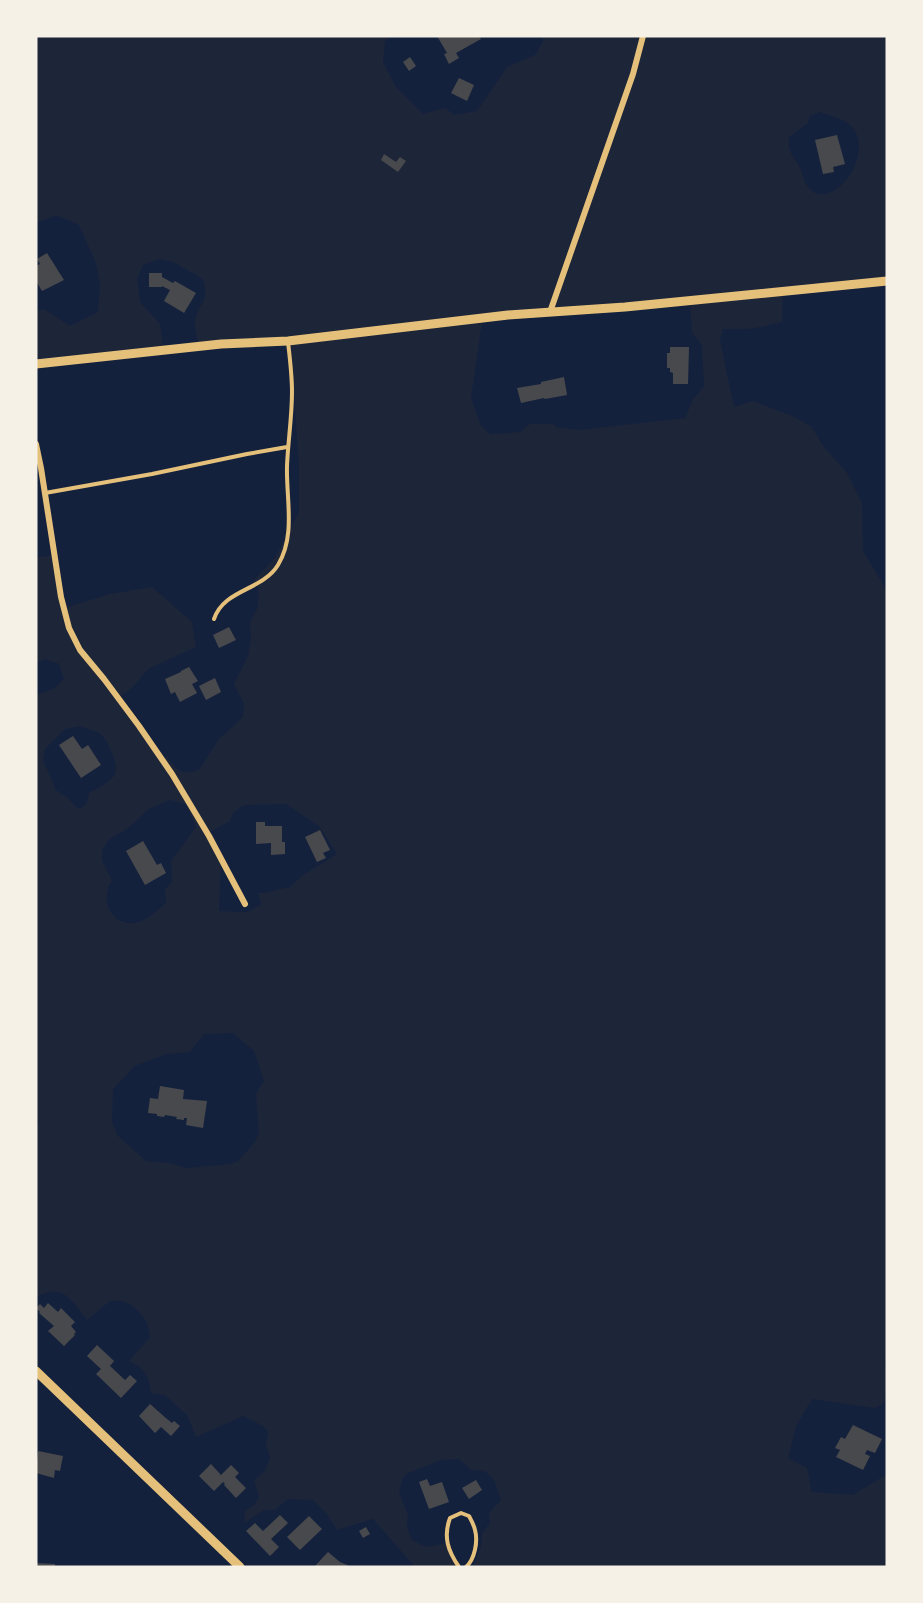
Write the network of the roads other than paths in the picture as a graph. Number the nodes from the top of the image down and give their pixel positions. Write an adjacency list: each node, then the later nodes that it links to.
1 (643, 36): 3 (street)
2 (887, 280): 3 (street)
3 (550, 312): 4 (street)
4 (288, 341): 5 (street); 7 (lane)
5 (36, 364)
6 (36, 444): 8 (street)
7 (287, 447): 9 (lane); 10 (lane)
8 (40, 480): 9 (street)
9 (45, 493): 11 (street)
10 (214, 619)
11 (245, 904)
12 (36, 1371): 13 (street)
13 (240, 1567)
14 (459, 1567): 15 (lane)
15 (466, 1567)

